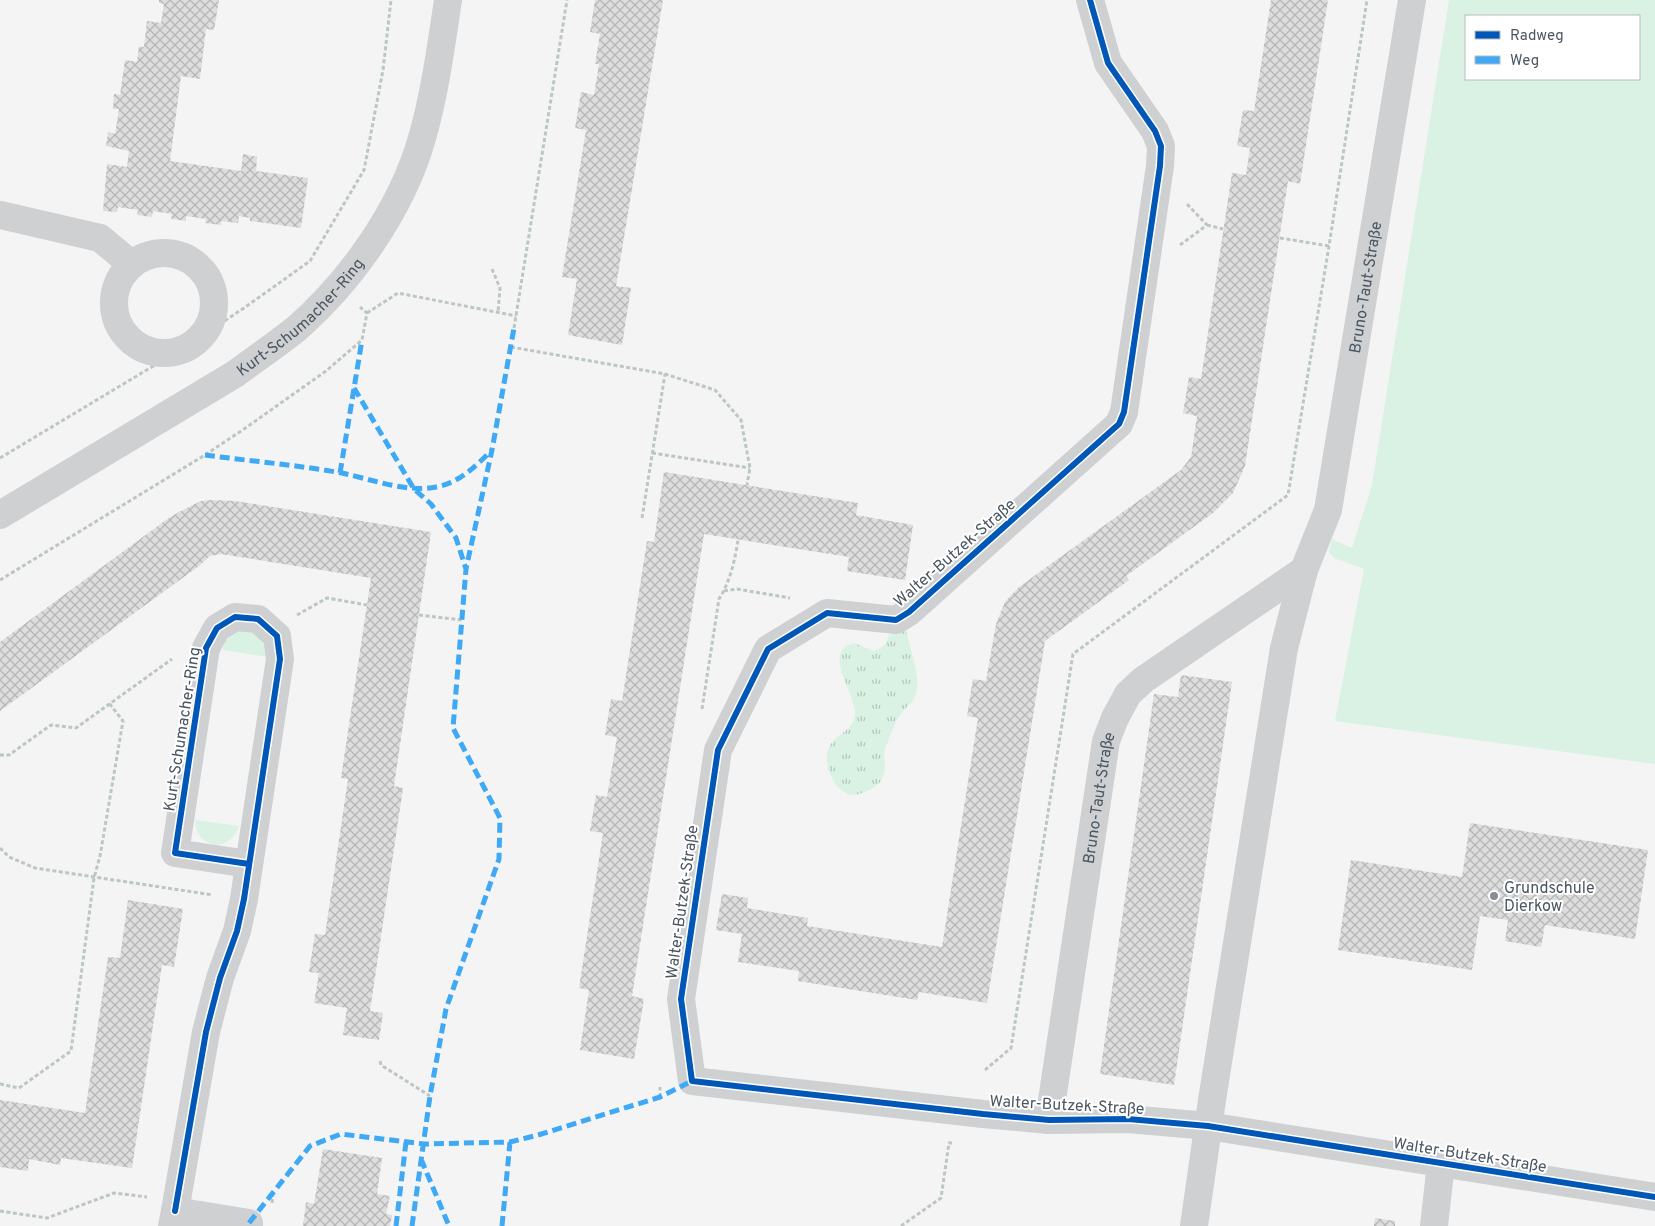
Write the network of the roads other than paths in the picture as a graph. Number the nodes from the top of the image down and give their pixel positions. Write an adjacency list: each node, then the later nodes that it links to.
1 (448, 0): 6 (street, Kurt-Schumacher-Ring)
2 (1090, 0): 9 (street, Walter-Butzek-Straße)
3 (1412, 0): 7 (street, Bruno-Taut-Straße)
4 (0, 215): 5 (street)
5 (130, 263): 5 (street)
6 (0, 515)
7 (1304, 570): 9 (street, Bruno-Taut-Straße); 10 (street, Bruno-Taut-Straße)
8 (249, 864): 8 (street, Kurt-Schumacher-Ring); 13 (street)
9 (1049, 1120): 10 (street, Walter-Butzek-Straße)
10 (1208, 1126): 11 (street, Walter-Butzek-Straße); 15 (street, Bruno-Taut-Straße)
11 (1441, 1163): 12 (street, Walter-Butzek-Straße); 16 (street)
12 (1655, 1198)
13 (174, 1219): 14 (street)
14 (249, 1226)
15 (1194, 1226)
16 (1434, 1226)

